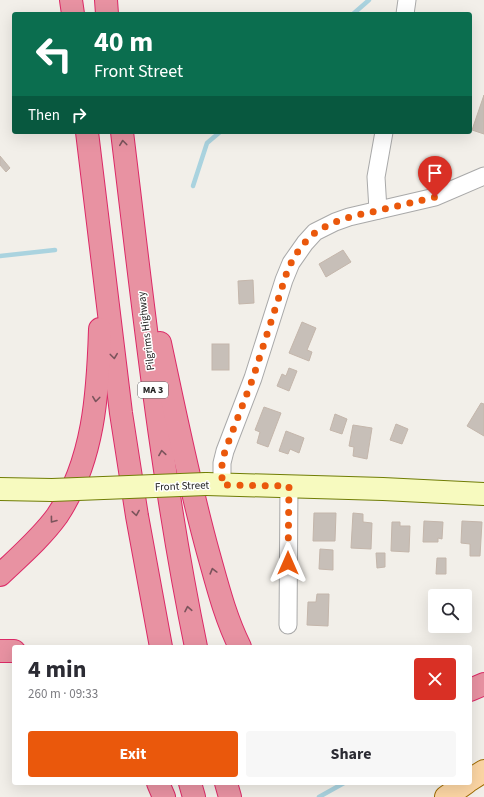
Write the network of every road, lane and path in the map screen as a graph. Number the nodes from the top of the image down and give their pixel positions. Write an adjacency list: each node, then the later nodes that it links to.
1 (71, 0): 4 (highway)
2 (106, 0): 5 (highway)
3 (407, 0): 6 (street)
4 (73, 12)
5 (107, 12)
6 (405, 12)
7 (87, 134): 12 (highway)
8 (122, 134): 10 (highway, Pilgrims Highway / MA 3, one-way to 8)
9 (384, 134): 13 (street)
10 (127, 175): 21 (highway, Pilgrims Highway / MA 3, one-way to 10); 22 (highway, one-way to 10)
11 (484, 176): 13 (street)
12 (93, 178): 18 (highway, one-way to 18); 20 (highway, one-way to 20)
13 (378, 210): 14 (street)
14 (214, 484): 15 (street, Front Street); 16 (street, Front Street, bridge)
15 (289, 486): 17 (street, Front Street); 19 (street)
16 (0, 489)
17 (484, 494)
18 (0, 575)
19 (288, 625)
20 (161, 645)
21 (196, 645)
22 (239, 645)
23 (0, 651): 24 (highway)
24 (12, 651)
25 (484, 684): 26 (highway)
26 (472, 689)
27 (484, 771): 28 (main road)
28 (472, 779)
29 (159, 785): 32 (highway)
30 (191, 785): 33 (highway)
31 (463, 785): 34 (main road)
32 (164, 797)
33 (194, 797)
34 (446, 797)

